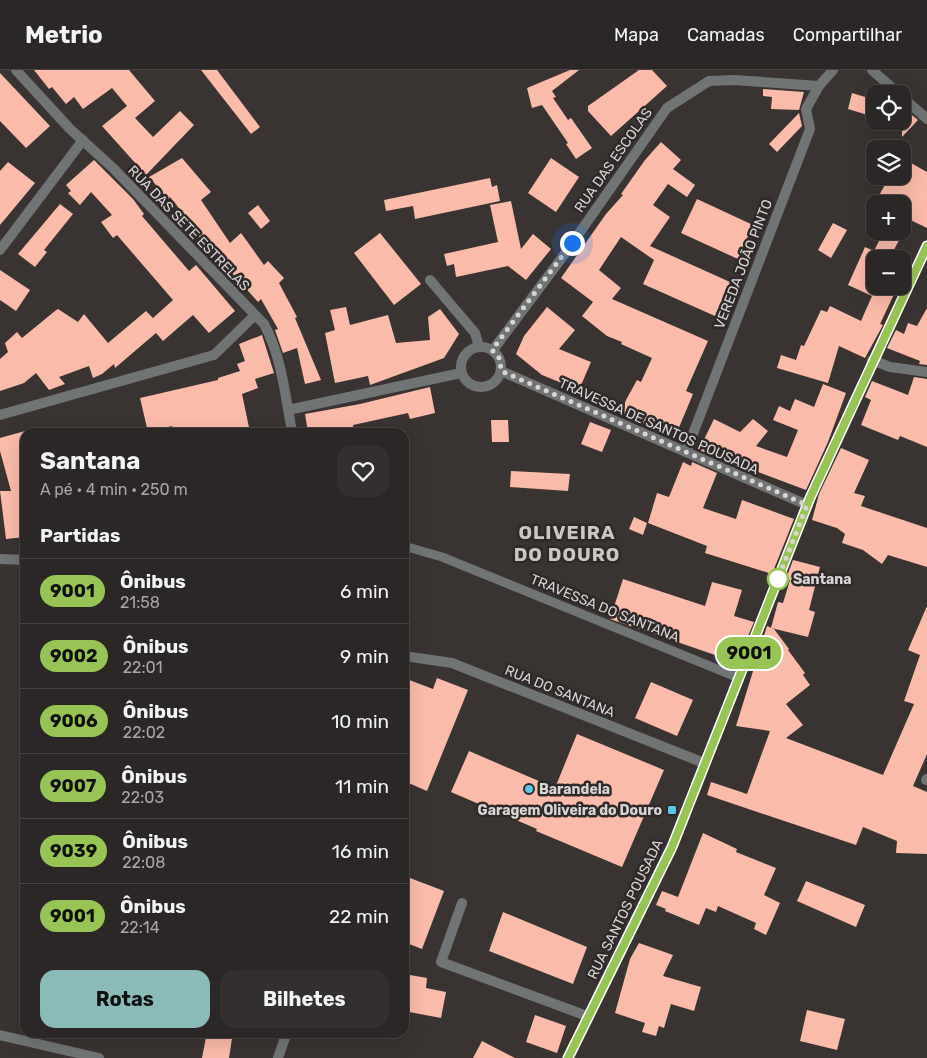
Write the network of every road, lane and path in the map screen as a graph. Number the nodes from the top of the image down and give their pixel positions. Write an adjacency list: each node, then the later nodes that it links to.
1 (16, 70): 8 (street, RUA DAS SETE ESTRELAS)
2 (833, 70): 5 (street)
3 (872, 70): 4 (street)
4 (889, 85)
5 (818, 86): 14 (street, RUA DAS ESCOLAS); 22 (street, VEREDA JOÃO PINTO)
6 (911, 105): 7 (street)
7 (927, 120)
8 (83, 140): 10 (street); 12 (street, RUA DAS SETE ESTRELAS)
9 (927, 246): 15 (street, RUA SANTOS POUSADA)
10 (0, 250)
11 (430, 280): 13 (street)
12 (255, 315): 19 (street, RUA DAS SETE ESTRELAS); 20 (street)
13 (479, 346): 14 (street); 18 (street)
14 (492, 350): 16 (street)
15 (872, 360): 17 (street); 23 (street, RUA SANTOS POUSADA)
16 (501, 371): 18 (street); 22 (street, TRAVESSA DE SANTOS POUSADA)
17 (927, 372)
18 (462, 373): 19 (street)
19 (288, 410): 21 (street, RUA DAS SETE ESTRELAS)
20 (0, 415)
21 (291, 428)
22 (686, 452): 23 (street, TRAVESSA DE SANTOS POUSADA)
23 (807, 505): 28 (street, RUA SANTOS POUSADA)
24 (409, 547): 28 (lane, TRAVESSA DO SANTANA)
25 (0, 560): 26 (street)
26 (20, 560)
27 (409, 657): 29 (street, RUA DO SANTANA)
28 (739, 678): 29 (street, RUA SANTOS POUSADA)
29 (704, 763): 31 (street, RUA SANTOS POUSADA)
30 (462, 903): 31 (street)
31 (587, 1016): 36 (street, RUA SANTOS POUSADA)
32 (0, 1035): 34 (street)
33 (285, 1038): 35 (street)
34 (100, 1058)
35 (278, 1058)
36 (568, 1058)

